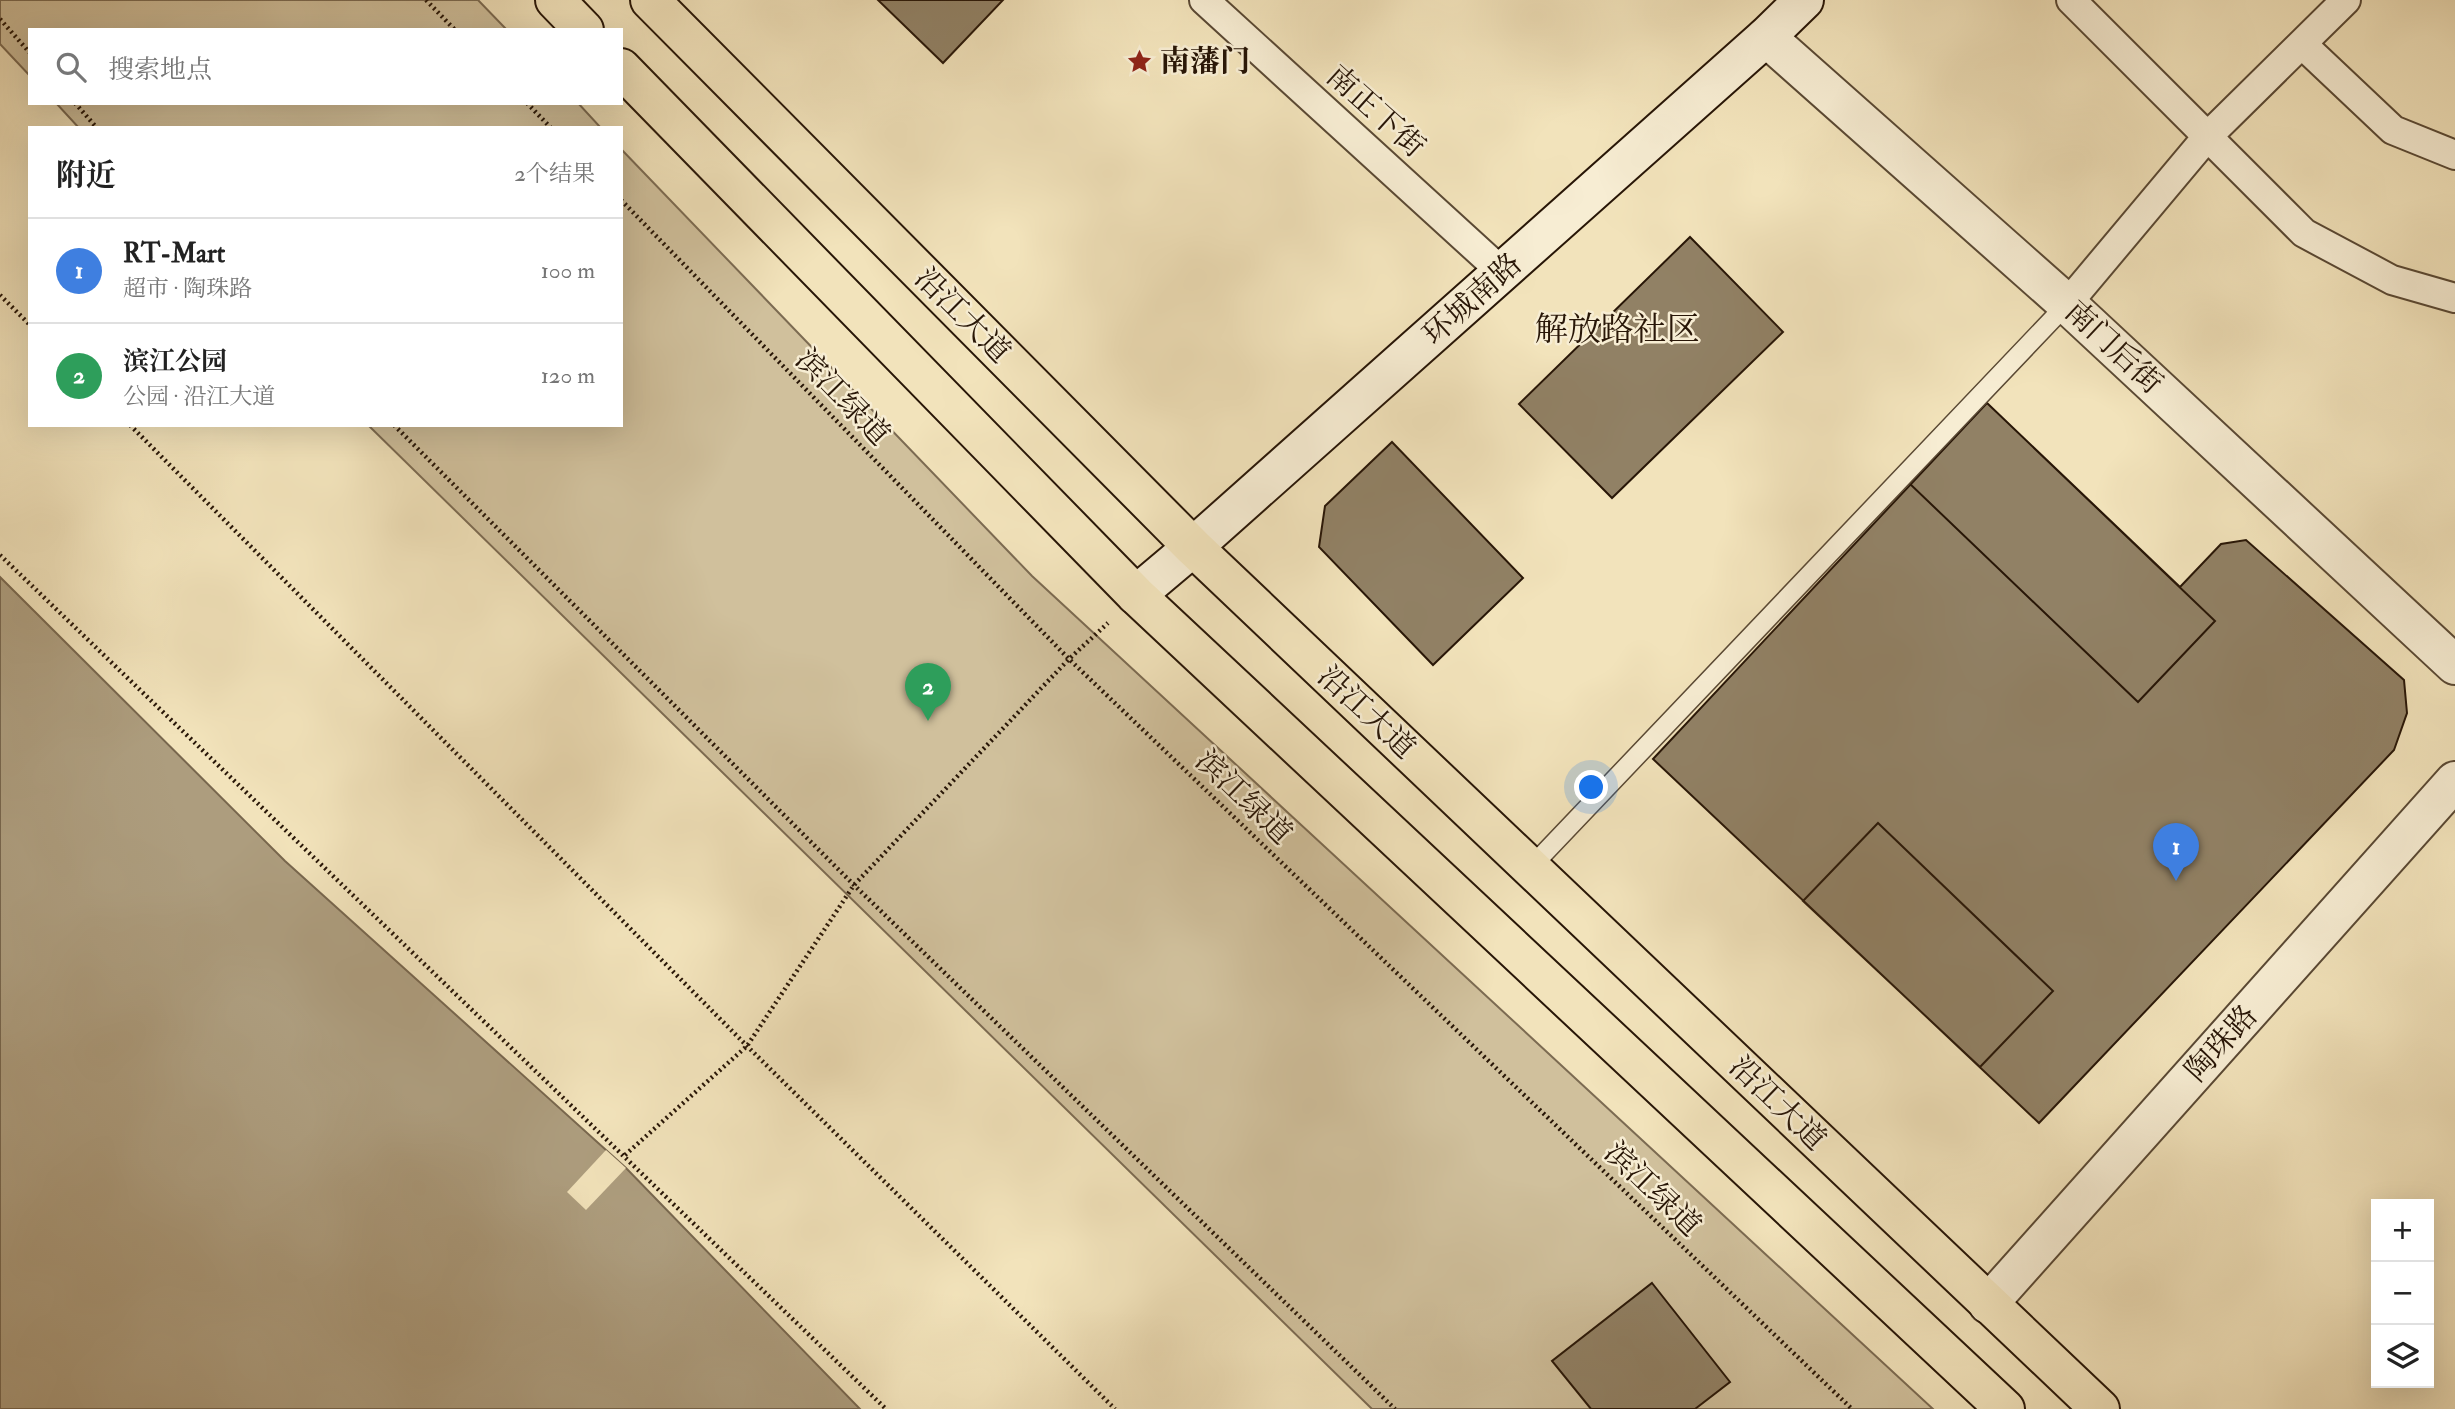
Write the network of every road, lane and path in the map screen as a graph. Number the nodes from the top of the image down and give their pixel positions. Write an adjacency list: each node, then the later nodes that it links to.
1 (426, 0): 9 (path)
2 (555, 0): 10 (main road)
3 (650, 0): 29 (main road, 沿江大道)
4 (1204, 0): 22 (street, 南正下街)
5 (1804, 0): 11 (street, 环城南路)
6 (2071, 0): 19 (street)
7 (2346, 0): 12 (street)
8 (0, 19): 13 (path)
9 (454, 28)
10 (582, 28)
11 (1766, 37): 22 (street, 环城南路); 25 (street, 南门后街)
12 (2302, 45): 19 (street); 20 (street)
13 (28, 50)
14 (623, 70): 31 (main road)
15 (77, 105): 17 (path)
16 (529, 105): 18 (path)
17 (95, 126)
18 (549, 126)
19 (2207, 137): 24 (street); 25 (street)
20 (2455, 155)
21 (623, 202): 32 (path, 滨江绿道)
22 (1502, 272): 29 (street, 环城南路)
23 (0, 295): 26 (path)
24 (2455, 299)
25 (2067, 304): 33 (street, 南门后街); 35 (lane)
26 (28, 323)
27 (132, 427): 37 (path)
28 (396, 427): 36 (path)
29 (1194, 547): 31 (street, 环城南路); 35 (main road, 沿江大道)
30 (0, 555): 38 (path)
31 (1136, 595): 32 (path); 44 (main road)
32 (1069, 659): 36 (path); 43 (path, 滨江绿道)
33 (2455, 665)
34 (2455, 781): 39 (street, 陶珠路)
35 (1531, 867): 39 (main road, 沿江大道)
36 (854, 885): 37 (path); 42 (path)
37 (747, 1046): 38 (path); 41 (path)
38 (625, 1155): 40 (path)
39 (1988, 1304): 45 (main road, 沿江大道)
40 (886, 1409)
41 (1115, 1409)
42 (1395, 1409)
43 (1852, 1409)
44 (2005, 1409)
45 (2100, 1409)

